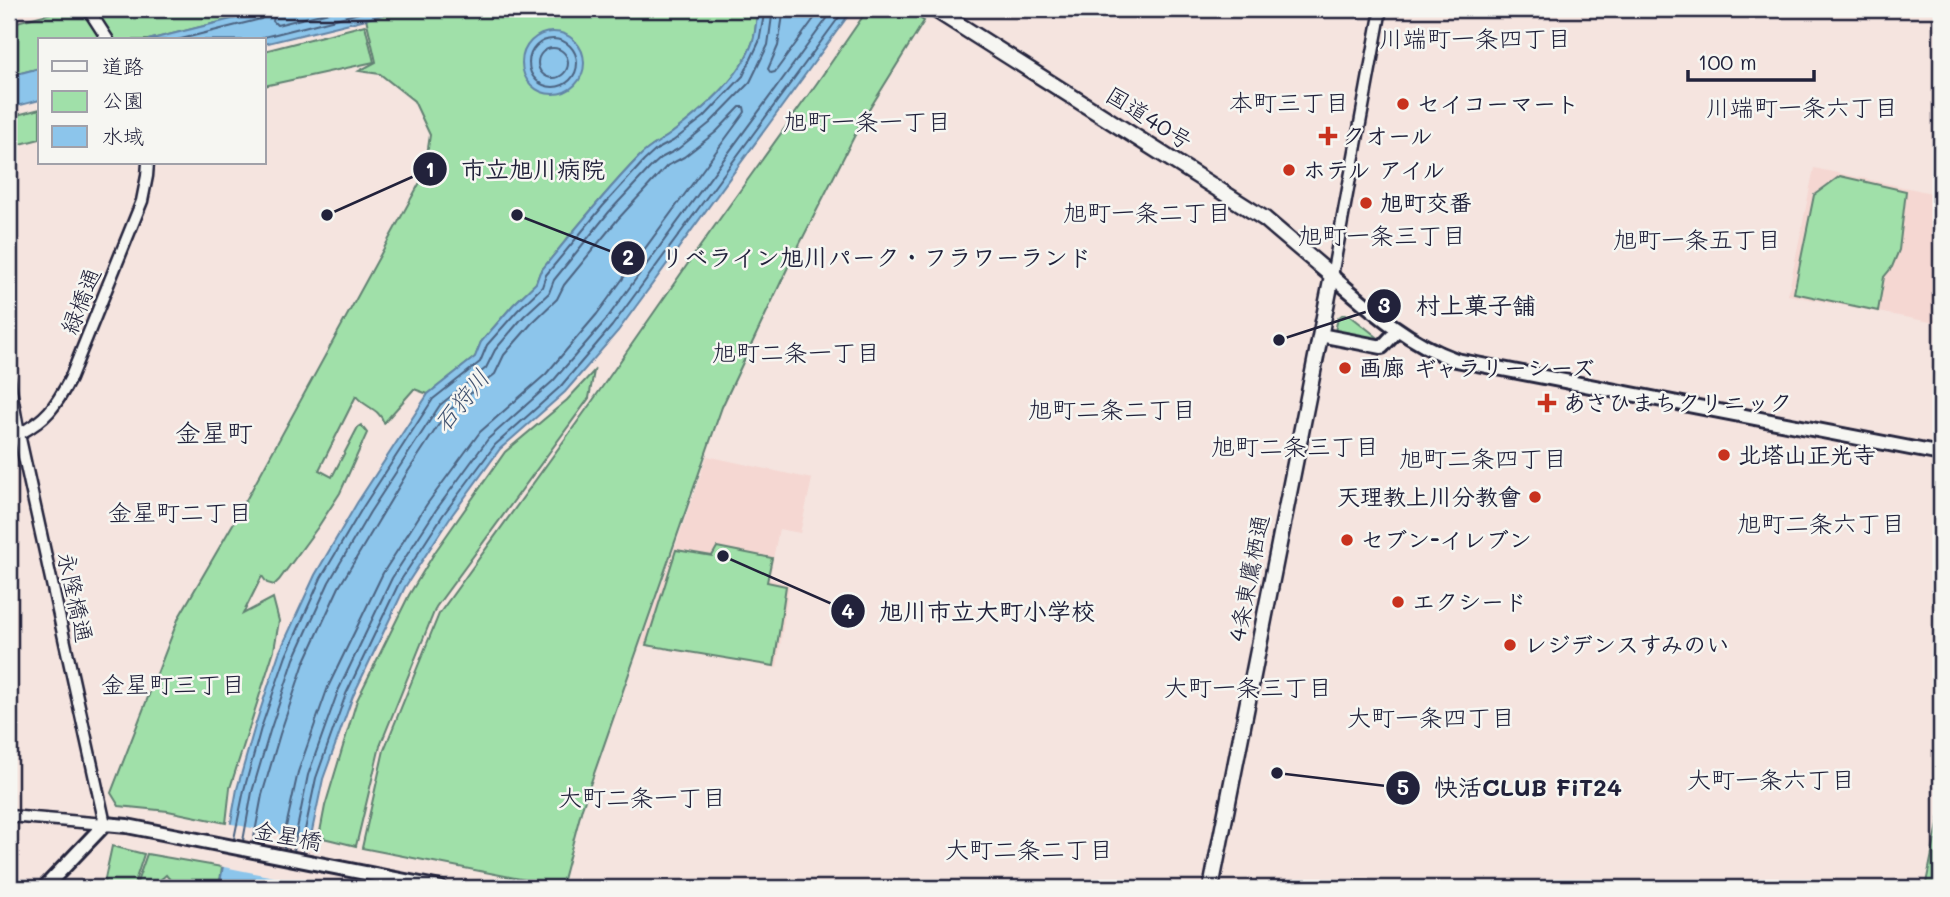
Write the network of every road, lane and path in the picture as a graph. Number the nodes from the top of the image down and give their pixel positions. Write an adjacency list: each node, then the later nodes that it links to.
1 (88, 9): 4 (street)
2 (934, 9): 6 (highway, 国道40号)
3 (1381, 9): 6 (street)
4 (107, 38)
5 (148, 164): 10 (street, 緑橋通)
6 (1332, 276): 7 (main road); 8 (highway, 4条東鷹栖通)
7 (1398, 330): 8 (main road); 11 (main road)
8 (1320, 335): 16 (highway, 4条東鷹栖通)
9 (9, 379): 10 (street, 永隆橋通)
10 (19, 434): 13 (street, 永隆橋通)
11 (1941, 454)
12 (9, 816): 13 (street)
13 (105, 824): 14 (main road); 15 (main road, 金星橋)
14 (44, 888)
15 (441, 888)
16 (1211, 888)

